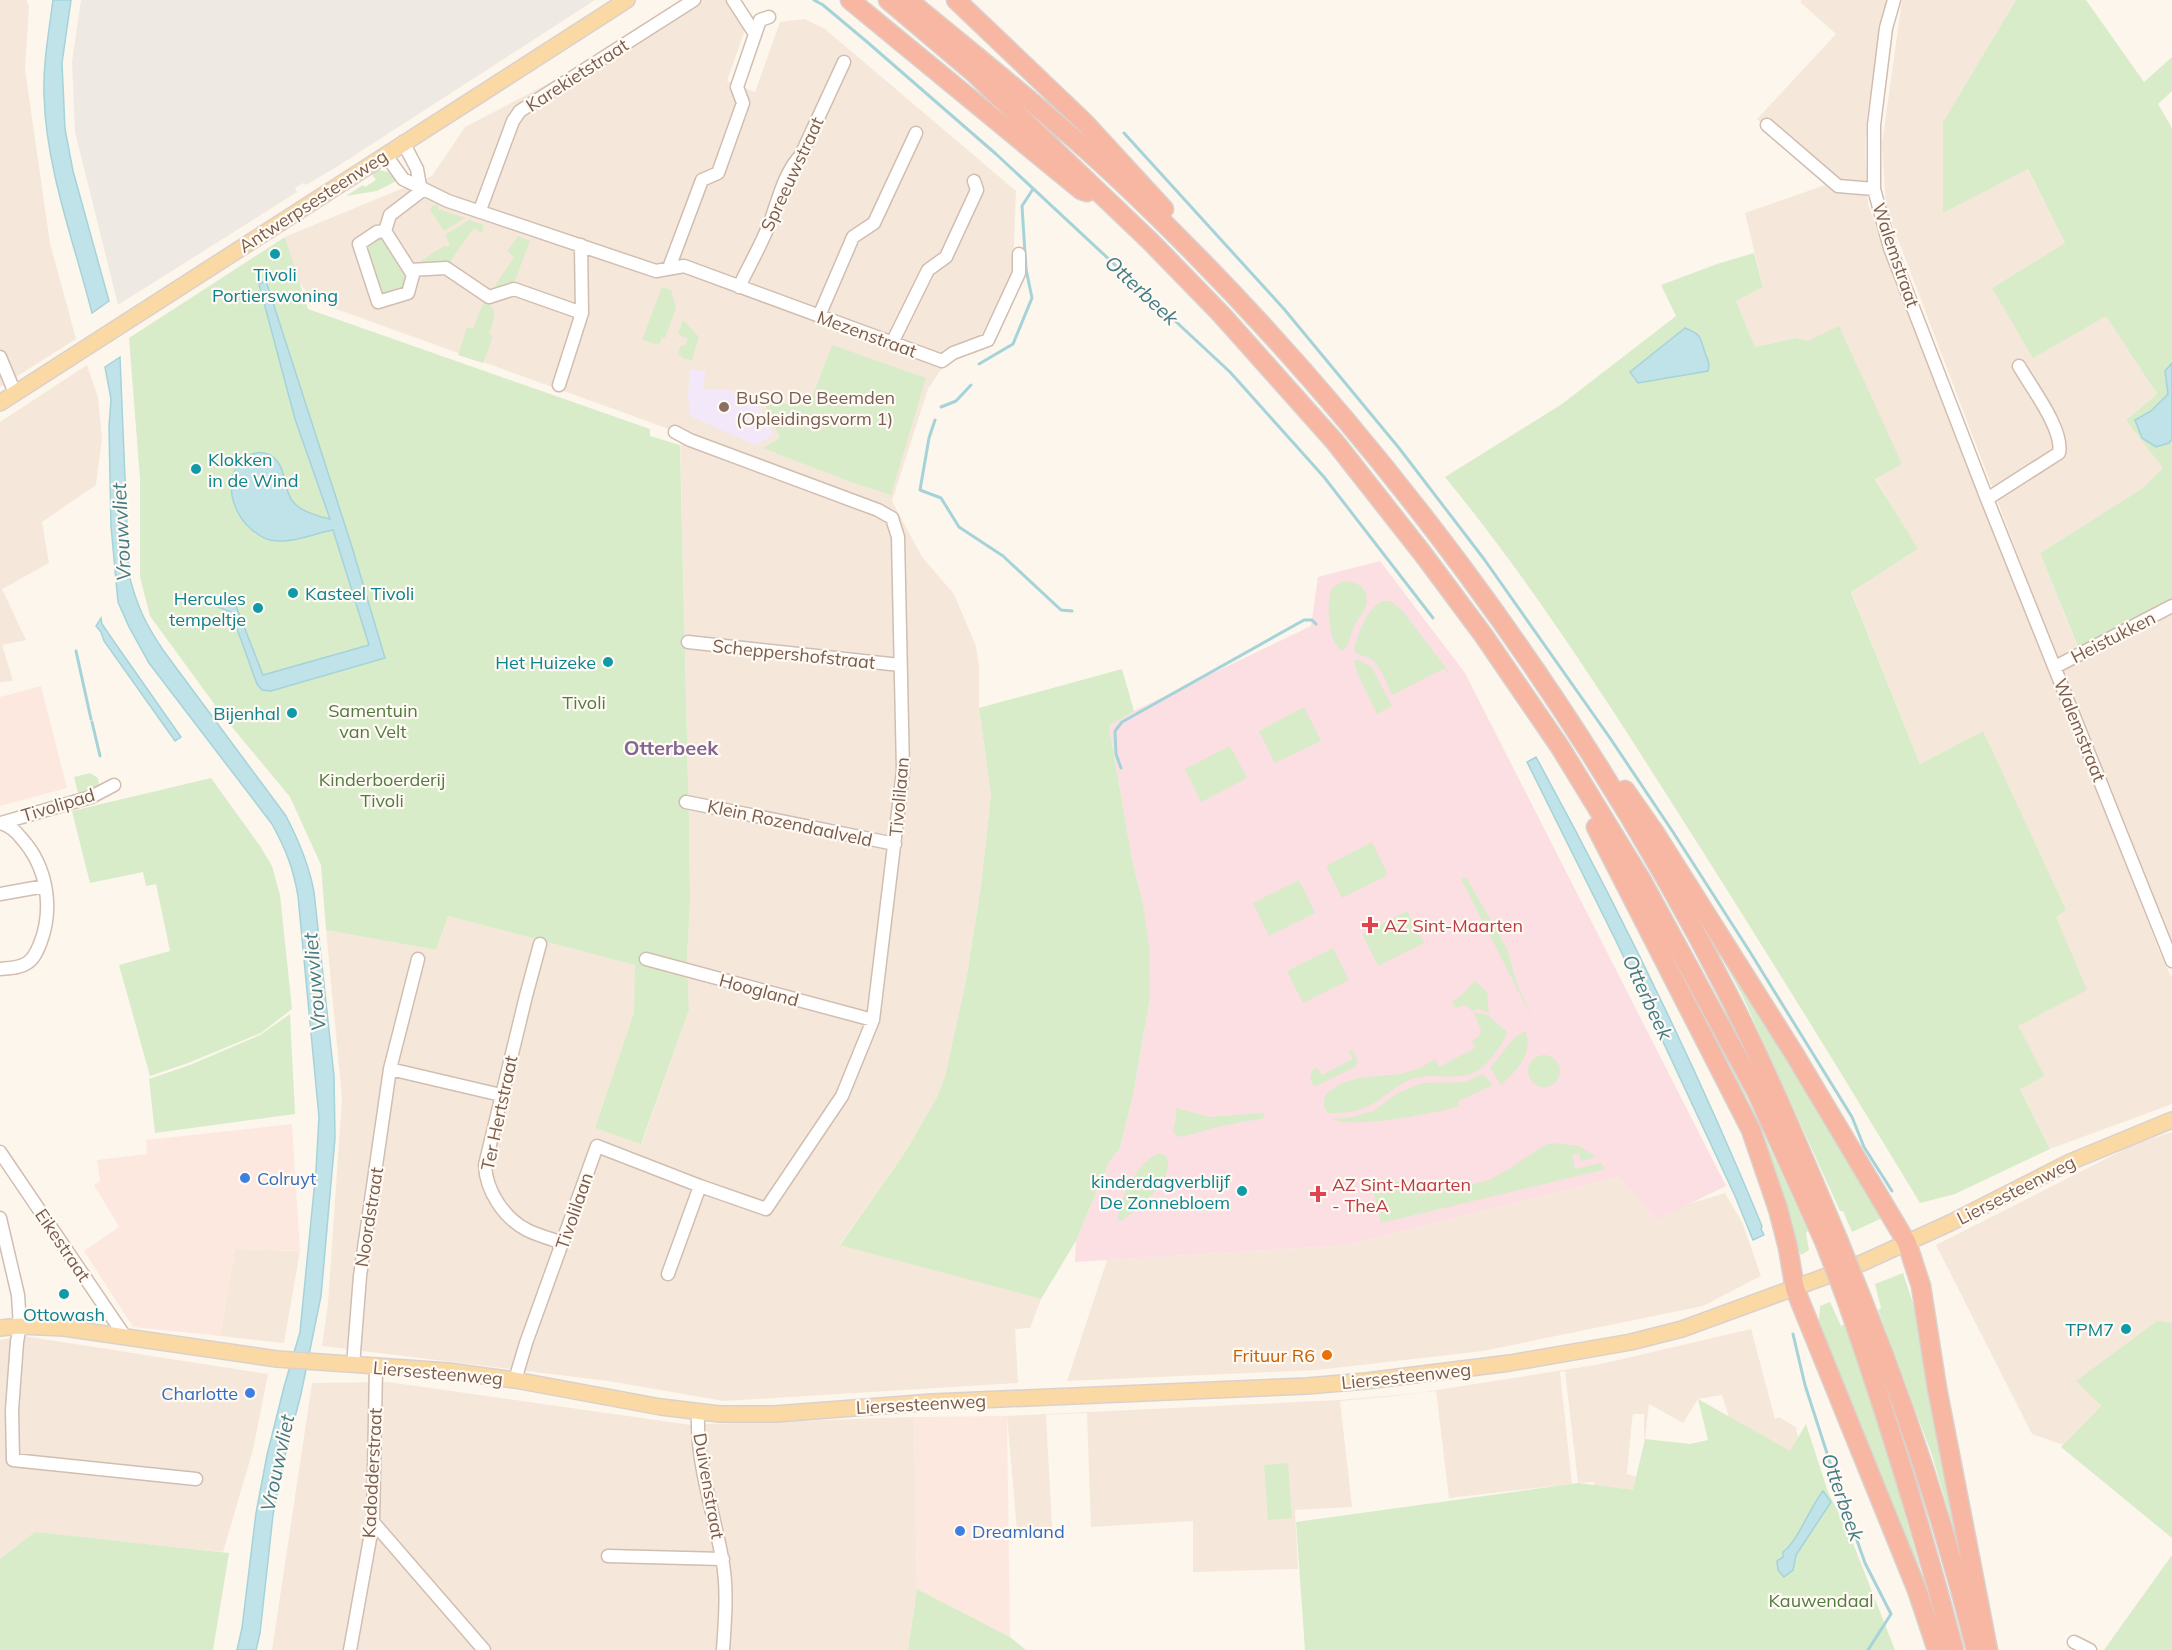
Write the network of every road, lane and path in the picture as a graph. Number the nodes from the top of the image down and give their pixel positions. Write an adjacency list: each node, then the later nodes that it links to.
1 (627, 0): 14 (main road, Antwerpsesteenweg)
2 (694, 0): 20 (street, Karekietstraat)
3 (733, 0): 10 (street)
4 (850, 0): 19 (highway)
5 (888, 0): 19 (highway)
6 (908, 0): 24 (highway)
7 (956, 0): 24 (highway)
8 (1894, 0): 18 (street, Walemstraat)
9 (769, 17): 10 (street)
10 (755, 34): 25 (street)
11 (844, 62): 27 (street, Spreeuwstraat)
12 (1767, 125): 18 (street)
13 (916, 133): 29 (street)
14 (403, 142): 15 (main road, Antwerpsesteenweg); 17 (street)
15 (385, 154): 17 (street); 34 (main road, Antwerpsesteenweg)
16 (974, 181): 30 (street)
17 (422, 188): 20 (street); 21 (street)
18 (1874, 189): 37 (street, Walemstraat)
19 (1108, 200): 43 (highway)
20 (480, 210): 22 (street)
21 (385, 231): 26 (street); 26 (street)
22 (581, 245): 25 (street, Mezenstraat); 28 (street)
23 (1019, 254): 30 (street, Mezenstraat)
24 (1194, 255): 42 (highway)
25 (669, 268): 27 (street, Mezenstraat)
26 (410, 270): 28 (street)
27 (740, 286): 29 (street, Mezenstraat)
28 (582, 313): 33 (street)
29 (819, 316): 30 (street, Mezenstraat)
30 (892, 343)
31 (0, 357): 34 (street)
32 (2019, 366): 37 (street)
33 (559, 385)
34 (15, 393): 35 (main road, Antwerpsesteenweg)
35 (0, 403)
36 (675, 432): 40 (street, Tivolilaan)
37 (1987, 499): 41 (street, Walemstraat)
38 (2172, 606): 41 (street, Heistukken)
39 (688, 642): 40 (street, Scheppershofstraat)
40 (900, 665): 47 (street, Tivolilaan)
41 (2055, 667): 53 (street, Walemstraat)
42 (1578, 735): 62 (highway); 64 (highway)
43 (1560, 747): 62 (highway); 67 (highway)
44 (114, 785): 46 (street, Tivolipad)
45 (686, 801): 47 (street, Klein Rozendaalveld)
46 (1, 823): 48 (street)
47 (895, 844): 55 (street, Tivolilaan)
48 (45, 886): 49 (street); 54 (street)
49 (0, 894)
50 (540, 944): 57 (street, Ter Hertstraat)
51 (418, 959): 56 (street, Noordstraat)
52 (646, 959): 55 (street, Hoogland)
53 (2172, 961)
54 (0, 969)
55 (873, 1020): 60 (street, Tivolilaan)
56 (390, 1069): 57 (street); 72 (street, Noordstraat)
57 (501, 1095): 63 (street, Ter Hertstraat)
58 (2172, 1120): 64 (main road, Liersesteenweg)
59 (0, 1152): 71 (street, Eikestraat)
60 (700, 1186): 63 (street, Tivolilaan); 66 (street)
61 (0, 1218): 65 (street)
62 (1831, 1240): 68 (highway, bridge)
63 (563, 1243): 74 (street, Tivolilaan)
64 (1907, 1243): 67 (main road, Liersesteenweg); 87 (highway)
65 (6, 1263): 69 (street)
66 (668, 1274)
67 (1795, 1289): 75 (main road, Liersesteenweg); 84 (highway)
68 (1854, 1297): 85 (highway); 86 (highway)
69 (20, 1326): 70 (main road, Liersesteenweg); 71 (main road, Liersesteenweg); 76 (street)
70 (0, 1328)
71 (126, 1338): 72 (main road, Liersesteenweg)
72 (353, 1365): 73 (main road, Liersesteenweg)
73 (376, 1367): 74 (main road, Liersesteenweg); 77 (street, Kadodderstraat)
74 (515, 1380): 75 (main road, Liersesteenweg)
75 (698, 1412): 79 (street, Duivenstraat)
76 (196, 1479)
77 (373, 1522): 81 (street, Kadodderstraat); 82 (street)
78 (608, 1556): 79 (street, Duivenstraat)
79 (723, 1559): 83 (street, Duivenstraat)
80 (2074, 1642): 88 (street)
81 (350, 1650)
82 (483, 1650)
83 (723, 1650)
84 (1937, 1650)
85 (1954, 1650)
86 (1976, 1650)
87 (1988, 1650)
88 (2090, 1650)

